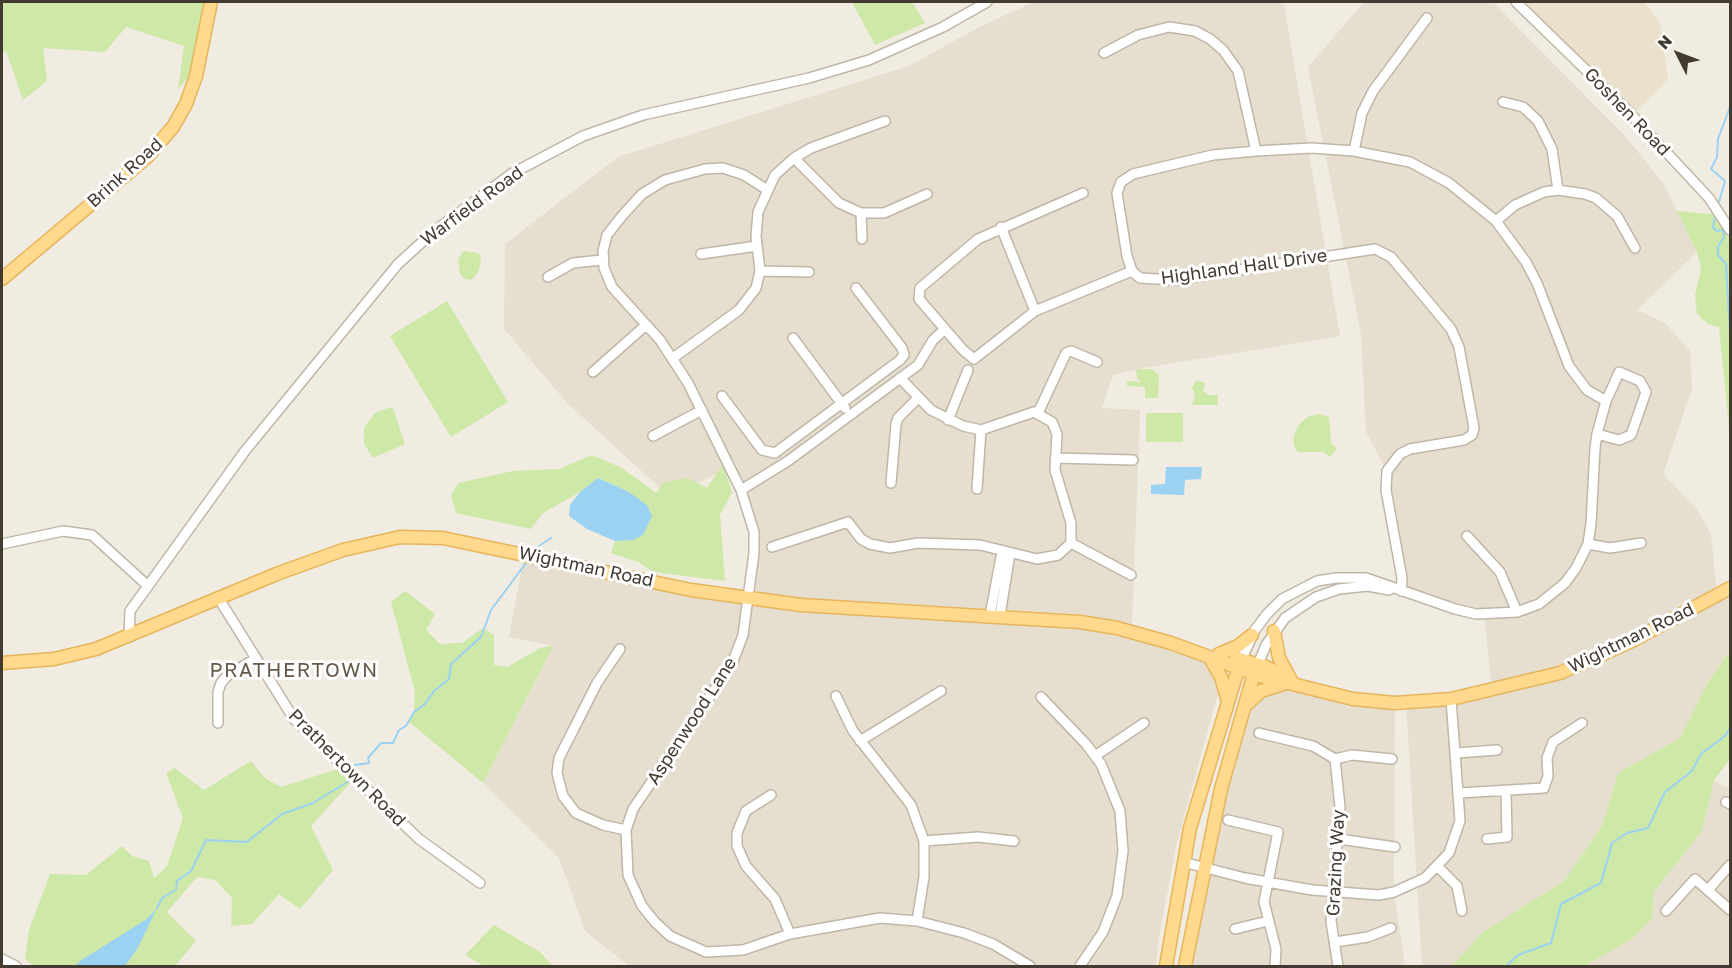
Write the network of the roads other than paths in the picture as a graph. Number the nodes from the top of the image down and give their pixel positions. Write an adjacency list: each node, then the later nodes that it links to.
1 (211, 2): 28 (main road, Brink Road)
2 (987, 2): 63 (street, Warfield Road)
3 (1516, 2): 17 (street, Goshen Road)
4 (1427, 18): 9 (street)
5 (1104, 53): 8 (street)
6 (1503, 102): 12 (street)
7 (885, 121): 10 (street)
8 (1256, 150): 9 (street); 24 (street)
9 (1354, 151): 16 (street)
10 (794, 158): 11 (street); 15 (street)
11 (766, 189): 20 (street); 23 (street)
12 (1558, 190): 16 (street); 21 (street)
13 (1083, 193): 18 (street)
14 (927, 194): 15 (street)
15 (861, 213): 19 (street)
16 (1496, 221): 41 (street)
17 (1729, 226)
18 (1001, 227): 30 (street); 32 (street)
19 (862, 239)
20 (757, 246): 22 (street); 25 (street)
21 (1635, 248)
22 (701, 254)
23 (602, 260): 27 (street); 31 (street, Aspenwood Lane)
24 (1132, 271): 30 (street); 65 (street, Highland Hall Drive)
25 (760, 272): 26 (street); 34 (street)
26 (809, 272)
27 (548, 277)
28 (2, 279)
29 (856, 288): 42 (street)
30 (1035, 311): 32 (street)
31 (646, 325): 34 (street, Aspenwood Lane); 37 (street)
32 (945, 329): 38 (street)
33 (793, 338): 42 (street)
34 (673, 358): 43 (street, Aspenwood Lane)
35 (1097, 362): 44 (street)
36 (968, 370): 46 (street)
37 (593, 372)
38 (900, 378): 40 (street); 45 (street)
39 (722, 396): 42 (street)
40 (917, 399): 46 (street); 52 (street)
41 (1606, 401): 48 (street); 48 (street)
42 (842, 403): 45 (street)
43 (702, 410): 49 (street); 54 (street, Aspenwood Lane)
44 (1038, 413): 47 (street); 50 (street)
45 (850, 415): 54 (street)
46 (948, 420): 47 (street)
47 (981, 430): 53 (street)
48 (1597, 434): 59 (street)
49 (653, 436)
50 (1056, 459): 51 (street); 56 (street)
51 (1133, 460)
52 (891, 483)
53 (977, 489)
54 (741, 490): 66 (street, Aspenwood Lane)
55 (1467, 536): 68 (street)
56 (1071, 543): 61 (street); 62 (street)
57 (1641, 543): 59 (street)
58 (2, 544): 63 (street)
59 (1588, 544): 68 (street)
60 (772, 547): 61 (street)
61 (1006, 553): 69 (street)
62 (1131, 574)
63 (148, 586): 72 (street, Warfield Road)
64 (1731, 588): 83 (main road, Wightman Road)
65 (1401, 591): 68 (street); 70 (street); 71 (street)
66 (749, 598): 67 (main road, Wightman Road); 69 (main road, Wightman Road); 100 (street, Aspenwood Lane)
67 (219, 599): 72 (main road, Wightman Road); 75 (street, Prathertown Road)
68 (1517, 612)
69 (995, 615): 74 (main road, Wightman Road)
70 (1274, 631): 78 (street); 79 (main road)
71 (1252, 635): 74 (main road); 77 (street)
72 (129, 637): 76 (main road, Wightman Road)
73 (620, 649): 100 (street)
74 (1214, 656): 77 (main road, Wightman Road); 84 (main road)
75 (255, 659): 86 (street); 111 (street, Prathertown Road)
76 (2, 663)
77 (1240, 663): 78 (main road, Wightman Road); 84 (main road)
78 (1256, 669): 79 (main road, Wightman Road); 85 (main road)
79 (1287, 680): 83 (main road, Wightman Road); 85 (main road)
80 (941, 691): 90 (street)
81 (836, 696): 90 (street)
82 (1041, 697): 93 (street)
83 (1451, 699): 92 (street)
84 (1228, 700): 106 (main road)
85 (1245, 707): 109 (main road)
86 (218, 723)
87 (1144, 723): 93 (street)
88 (1582, 723): 96 (street)
89 (1259, 733): 94 (street)
90 (860, 741): 103 (street)
91 (1497, 750): 92 (street)
92 (1457, 753): 97 (street)
93 (1095, 756): 126 (street)
94 (1335, 759): 95 (street); 101 (street, Grazing Way)
95 (1392, 759)
96 (1506, 791): 97 (street); 102 (street)
97 (1459, 793): 108 (street)
98 (771, 795): 121 (street)
99 (1228, 820): 110 (street)
100 (626, 830): 121 (street, Aspenwood Lane)
101 (1339, 839): 105 (street); 113 (street, Grazing Way)
102 (1487, 839)
103 (924, 841): 104 (street); 117 (street)
104 (1014, 841)
105 (1395, 847)
106 (1183, 862): 109 (street); 127 (main road)
107 (1731, 865): 112 (street)
108 (1437, 866): 113 (street); 115 (street)
109 (1204, 867): 110 (street); 128 (main road)
110 (1267, 882): 113 (street); 118 (street)
111 (480, 883)
112 (1708, 890): 114 (street); 116 (street)
113 (1333, 891): 122 (street, Grazing Way)
114 (1731, 910)
115 (1462, 911)
116 (1666, 911)
117 (917, 921): 121 (street, Aspenwood Lane); 125 (street, Aspenwood Lane)
118 (1268, 921): 120 (street); 129 (street)
119 (1391, 928): 122 (street)
120 (1235, 929)
121 (790, 934)
122 (1335, 942): 130 (street, Grazing Way)
123 (2, 959): 124 (street)
124 (16, 966)
125 (1030, 966)
126 (1080, 966)
127 (1166, 966)
128 (1185, 966)
129 (1275, 966)
130 (1338, 966)

